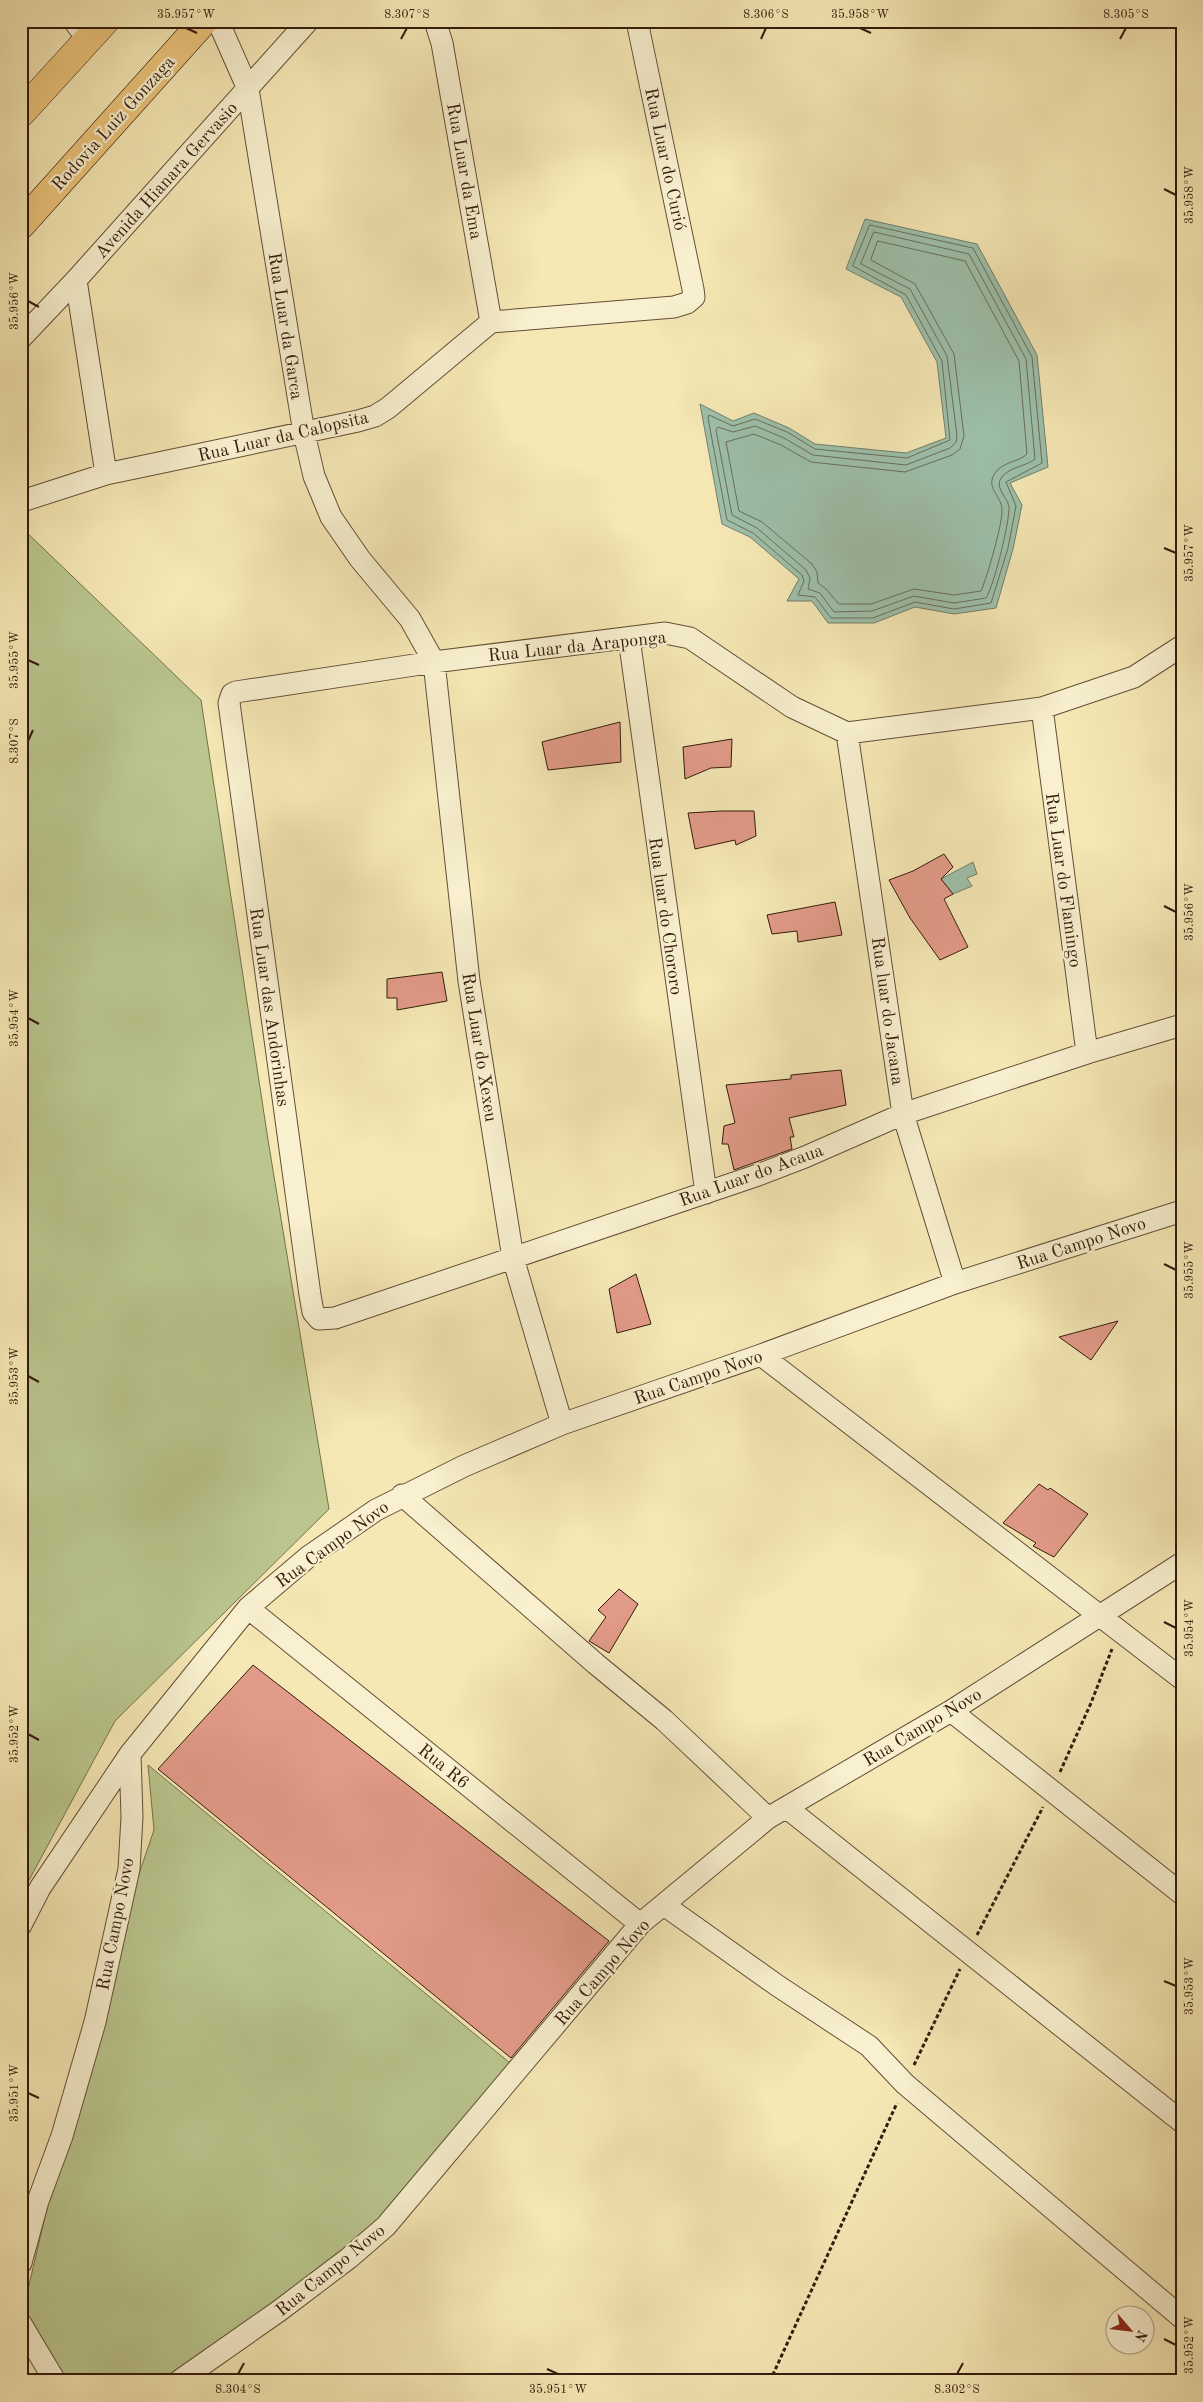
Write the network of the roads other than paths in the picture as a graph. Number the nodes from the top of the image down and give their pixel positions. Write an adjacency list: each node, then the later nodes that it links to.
1 (308, 21): 6 (street, Avenida Hianara Gervasio)
2 (436, 21): 10 (street, Rua Luar da Ema)
3 (637, 21): 10 (street, Rua Luar do Curió)
4 (219, 23): 6 (street, Rua Luar da Garca); 8 (highway, Rodovia Luiz Gonzaga)
5 (89, 28): 7 (highway)
6 (248, 89): 9 (street, Avenida Hianara Gervasio); 12 (street, Rua Luar da Garca)
7 (21, 113)
8 (21, 226)
9 (76, 280): 11 (street, Avenida Hianara Gervasio); 13 (street)
10 (491, 322): 12 (street, Rua Luar da Calopsita)
11 (21, 338)
12 (304, 433): 13 (street, Rua Luar da Calopsita); 17 (street, Rua Luar da Garca)
13 (106, 474): 14 (street, Rua Luar da Calopsita)
14 (22, 501)
15 (629, 638): 17 (street, Rua Luar da Araponga); 20 (street, Rua Luar da Araponga); 24 (street, Rua luar do Chororo)
16 (1182, 646): 19 (street)
17 (434, 662): 18 (street, Rua Luar da Araponga); 26 (street, Rua Luar do Xexeu)
18 (232, 694): 28 (street, Rua Luar das Andorinhas)
19 (1042, 708): 20 (street); 22 (street, Rua Luar do Flamingo)
20 (847, 734): 23 (street, Rua luar do Jacana)
21 (1182, 1025): 22 (street, Rua Luar do Acaua)
22 (1087, 1053): 23 (street, Rua Luar do Acaua)
23 (903, 1114): 24 (street, Rua Luar do Acaua); 27 (street, Rua luar do Jacana)
24 (706, 1193): 26 (street, Rua Luar do Acaua)
25 (1180, 1213): 27 (street, Rua Campo Novo)
26 (514, 1258): 28 (street, Rua Luar do Acaua); 30 (street, Rua Luar do Xexeu)
27 (956, 1283): 29 (street, Rua Campo Novo)
28 (319, 1319)
29 (761, 1355): 30 (street, Rua Campo Novo); 34 (street)
30 (562, 1424): 31 (street, Rua Campo Novo)
31 (402, 1496): 33 (street, Rua Campo Novo); 38 (street)
32 (1182, 1562): 34 (street, Rua Campo Novo)
33 (248, 1608): 37 (street, Rua Campo Novo); 41 (street, Rua R6)
34 (1098, 1615): 35 (street); 36 (street, Rua Campo Novo)
35 (1182, 1679)
36 (950, 1711): 38 (street, Rua Campo Novo); 39 (street)
37 (130, 1754): 42 (street, Rua Campo Novo); 44 (street, Rua Campo Novo)
38 (778, 1813): 40 (street, Rua Campo Novo); 43 (street)
39 (1182, 1894)
40 (664, 1904): 41 (street, Rua Campo Novo); 45 (street)
41 (640, 1924): 48 (street, Rua Campo Novo)
42 (21, 1925)
43 (1182, 2122)
44 (21, 2262)
45 (1182, 2318)
46 (21, 2324): 47 (street)
47 (55, 2381)
48 (179, 2381)

